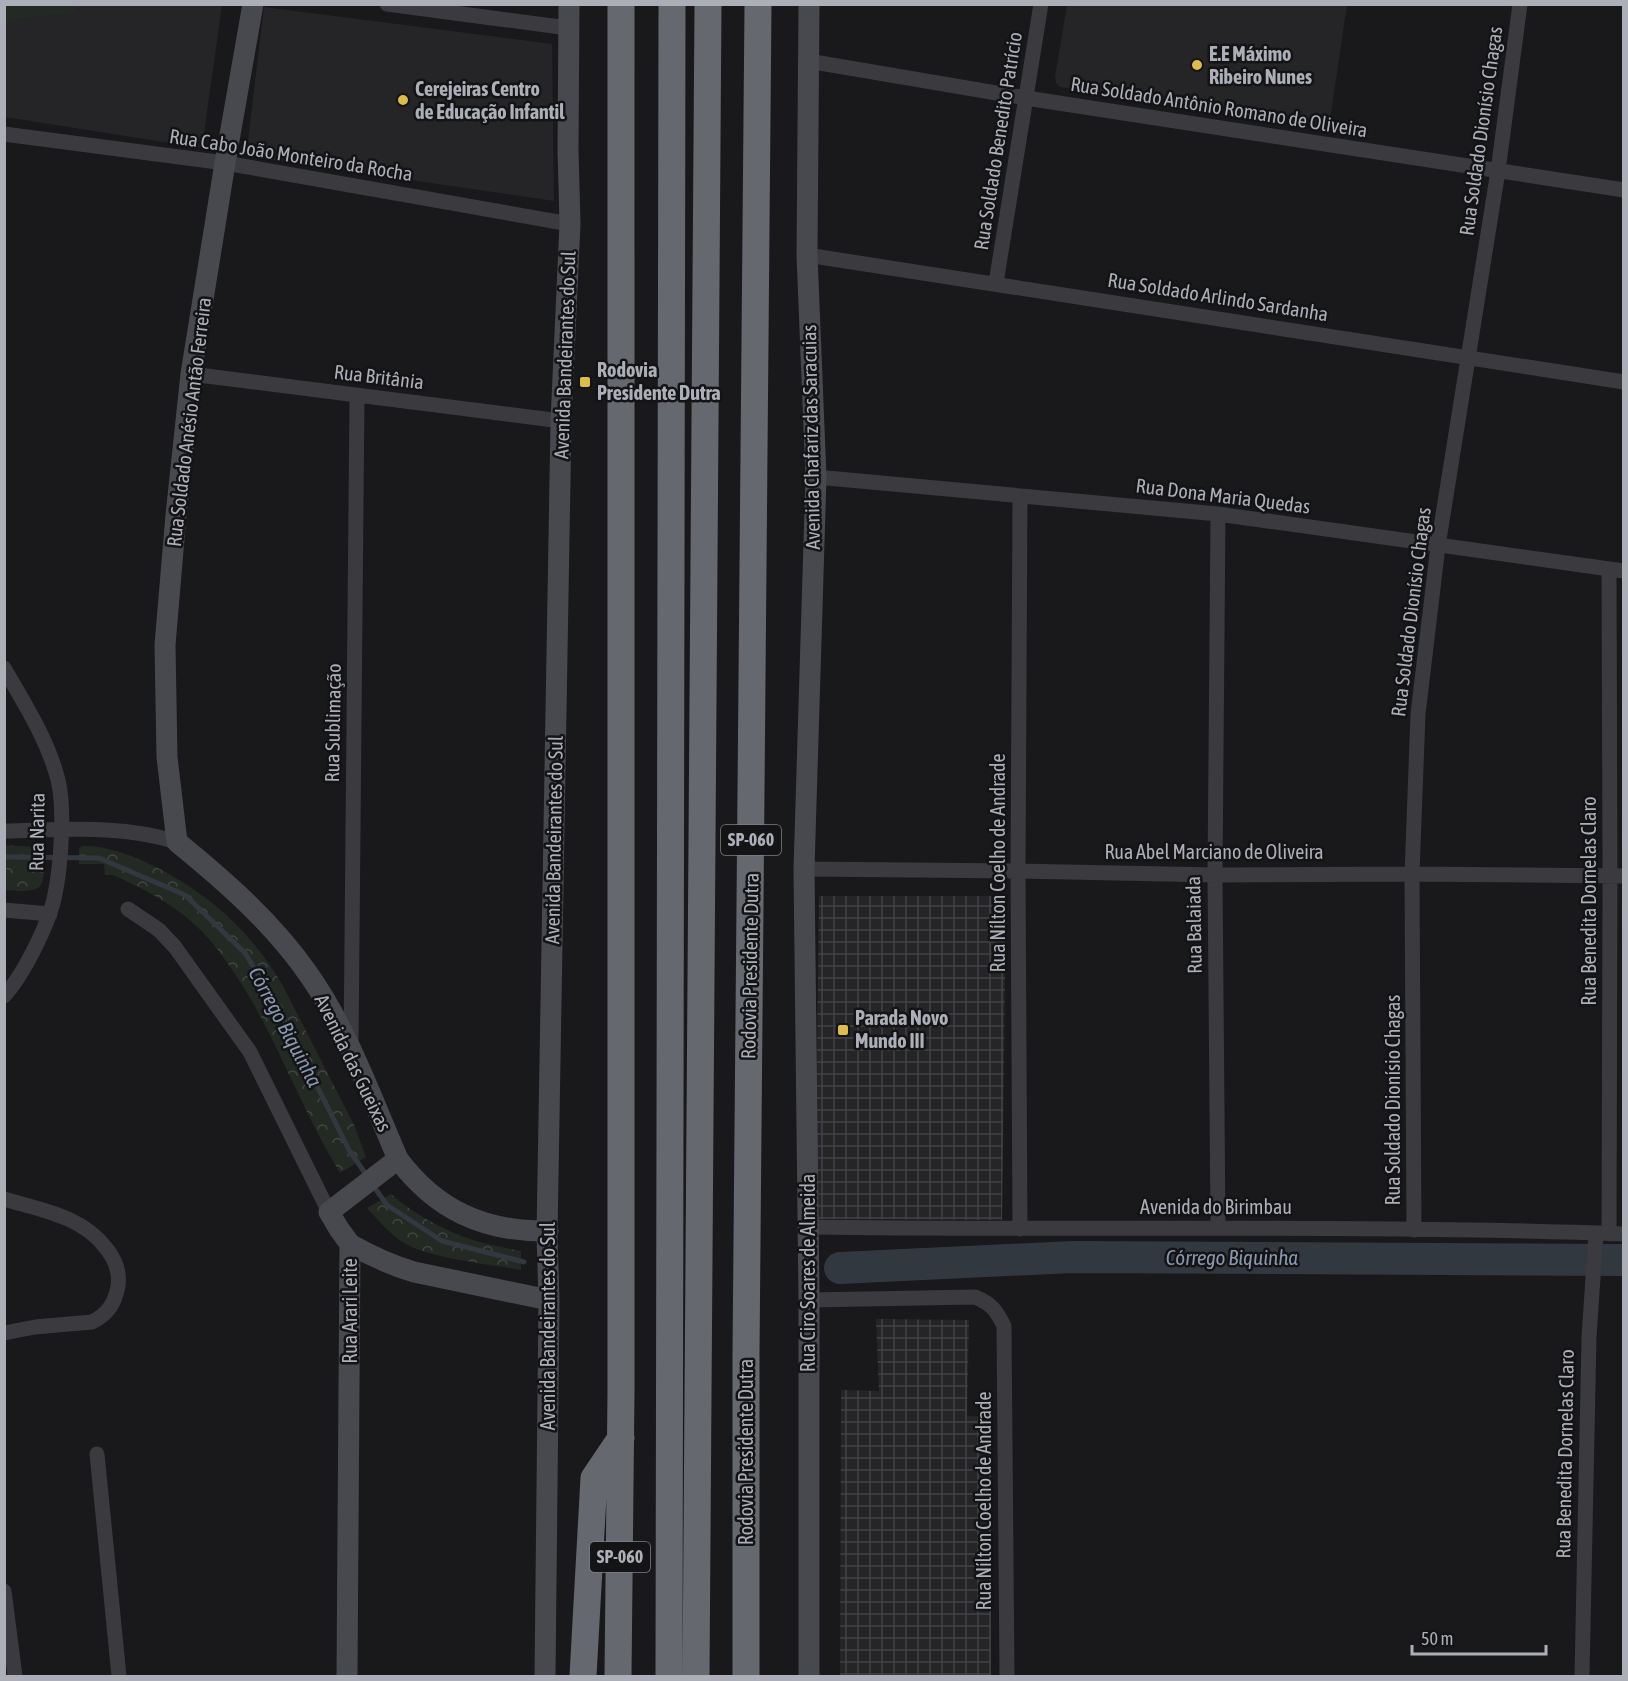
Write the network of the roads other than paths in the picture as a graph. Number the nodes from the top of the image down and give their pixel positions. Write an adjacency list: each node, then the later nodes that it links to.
1 (253, 4): 15 (street, Rua Soldado Anésio Antão Ferreira)
2 (387, 4): 11 (street)
3 (569, 4): 11 (street, Avenida Bandeirantes do Sul)
4 (621, 4): 58 (highway, SP-060)
5 (672, 4): 67 (highway, SP-060)
6 (708, 4): 68 (highway, SP-060)
7 (758, 4): 69 (highway, Rodovia Presidente Dutra / SP-060)
8 (809, 4): 12 (street, Avenida Chafariz das Saracuias)
9 (1041, 4): 13 (street, Rua Soldado Benedito Patrício)
10 (1520, 4): 16 (street, Rua Soldado Dionísio Chagas)
11 (568, 28): 18 (street, Avenida Bandeirantes do Sul)
12 (808, 61): 13 (street, Rua Soldado Antônio Romano de Oliveira); 19 (street, Avenida Chafariz das Saracuias)
13 (1026, 98): 16 (street, Rua Soldado Antônio Romano de Oliveira); 20 (street, Rua Soldado Benedito Patrício)
14 (4, 134): 15 (street, Rua Cabo João Monteiro da Rocha)
15 (225, 163): 18 (street, Rua Cabo João Monteiro da Rocha); 22 (street, Rua Soldado Anésio Antão Ferreira)
16 (1498, 171): 17 (street, Rua Soldado Antônio Romano de Oliveira); 21 (street, Rua Soldado Dionísio Chagas)
17 (1623, 190)
18 (570, 224): 25 (street, Avenida Bandeirantes do Sul)
19 (807, 255): 20 (street, Rua Soldado Arlindo Sardanha); 26 (street, Avenida Chafariz das Saracuias)
20 (996, 283): 21 (street, Rua Soldado Arlindo Sardanha)
21 (1468, 358): 23 (street, Rua Soldado Arlindo Sardanha); 29 (street, Rua Soldado Dionísio Chagas)
22 (191, 374): 24 (street, Rua Britânia); 34 (street, Rua Soldado Anésio Antão Ferreira)
23 (1623, 382)
24 (357, 396): 25 (street, Rua Britânia); 44 (street, Rua Sublimação)
25 (561, 420): 52 (street, Avenida Bandeirantes do Sul)
26 (816, 477): 27 (street, Rua Dona Maria Quedas); 35 (street, Avenida Chafariz das Saracuias)
27 (1020, 496): 28 (street, Rua Dona Maria Quedas); 36 (street, Rua Nílton Coelho de Andrade)
28 (1218, 514): 29 (street, Rua Dona Maria Quedas); 38 (street, Rua Balaiada)
29 (1438, 546): 30 (street, Rua Dona Maria Quedas); 37 (street, Rua Soldado Dionísio Chagas)
30 (1616, 570): 39 (street, Rua Benedita Dornelas Claro)
31 (4, 668): 33 (street, Rua Narita)
32 (4, 831): 33 (street, Avenida das Gueixas)
33 (61, 837): 34 (street, Avenida das Gueixas); 42 (street, Rua Narita)
34 (177, 842): 44 (street, Avenida das Gueixas)
35 (804, 869): 36 (street, Rua Abel Marciano de Oliveira); 48 (street, Rua Ciro Soares de Almeida)
36 (1018, 871): 38 (street, Rua Abel Marciano de Oliveira); 50 (street, Rua Nílton Coelho de Andrade)
37 (1412, 874): 38 (street, Rua Abel Marciano de Oliveira); 39 (street, Rua Abel Marciano de Oliveira); 51 (street, Rua Soldado Dionísio Chagas)
38 (1215, 875): 49 (street, Rua Balaiada)
39 (1617, 876): 53 (street, Rua Benedita Dornelas Claro)
40 (128, 909): 47 (street, Rua Arari Leite)
41 (4, 910): 42 (street)
42 (50, 914): 43 (street, Rua Narita)
43 (4, 996)
44 (351, 1050): 45 (street, Avenida das Gueixas)
45 (392, 1165): 47 (street); 52 (street, Avenida das Gueixas)
46 (4, 1199): 57 (street)
47 (329, 1212): 54 (street, Rua Arari Leite)
48 (808, 1227): 50 (street, Avenida do Birimbau); 56 (street, Rua Ciro Soares de Almeida)
49 (1218, 1227): 50 (street, Avenida do Birimbau); 51 (street, Avenida do Birimbau)
50 (1020, 1229)
51 (1414, 1230): 53 (street, Avenida do Birimbau)
52 (548, 1231): 55 (street, Avenida Bandeirantes do Sul)
53 (1609, 1234): 72 (street, Rua Benedita Dornelas Claro)
54 (350, 1244): 55 (street); 63 (street, Rua Arari Leite)
55 (549, 1300): 64 (street, Avenida Bandeirantes do Sul)
56 (809, 1300): 70 (street, Rua Ciro Soares de Almeida); 71 (street, Rua Nílton Coelho de Andrade)
57 (4, 1333)
58 (621, 1438): 65 (highway); 66 (highway, SP-060)
59 (97, 1454): 62 (street)
60 (4, 1592): 61 (street)
61 (15, 1677)
62 (119, 1677)
63 (347, 1677)
64 (545, 1677)
65 (583, 1677)
66 (618, 1677)
67 (669, 1677)
68 (696, 1677)
69 (746, 1677)
70 (809, 1677)
71 (1006, 1677)
72 (1582, 1677)

